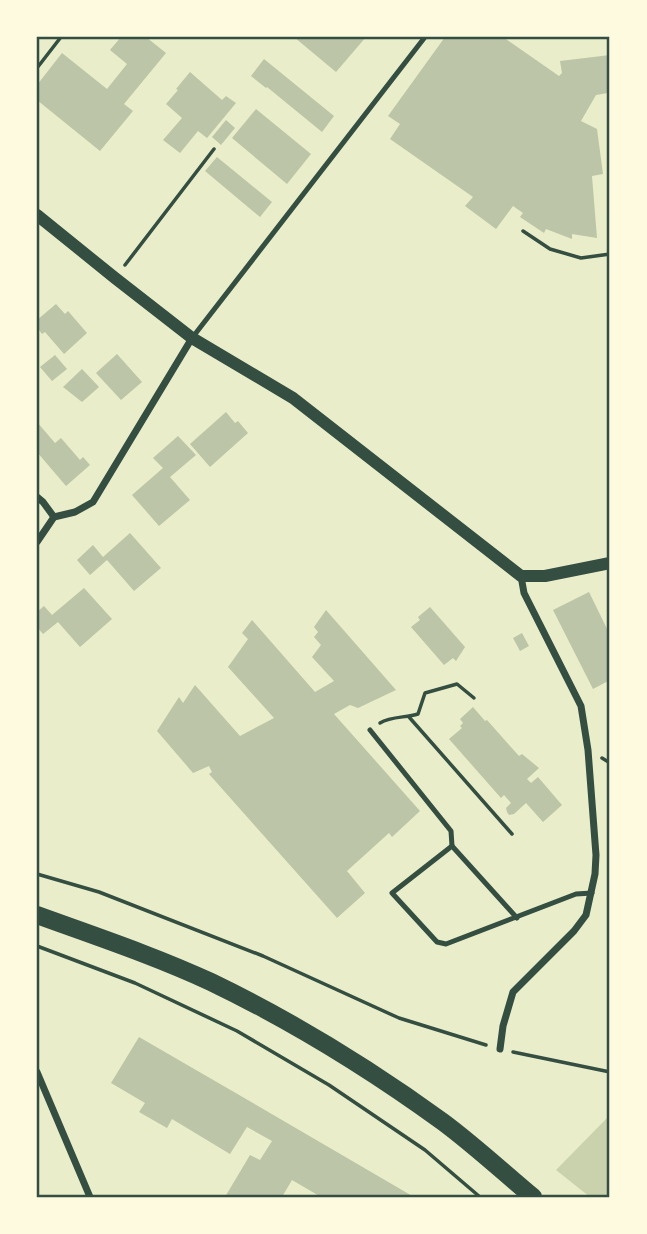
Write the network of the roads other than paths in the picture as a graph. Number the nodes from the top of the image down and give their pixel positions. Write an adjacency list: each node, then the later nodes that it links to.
1 (425, 37): 3 (lane)
2 (37, 215): 3 (street)
3 (192, 338): 5 (street); 8 (street)
4 (37, 497): 5 (street)
5 (54, 517): 6 (street)
6 (37, 542)
7 (610, 563): 8 (street)
8 (521, 576): 11 (street)
9 (370, 730): 10 (lane)
10 (452, 846): 13 (lane); 13 (lane)
11 (592, 893): 13 (lane); 14 (street)
12 (37, 915): 17 (main road)
13 (517, 918)
14 (500, 1049)
15 (37, 1072): 16 (street)
16 (90, 1197)
17 (533, 1197)

